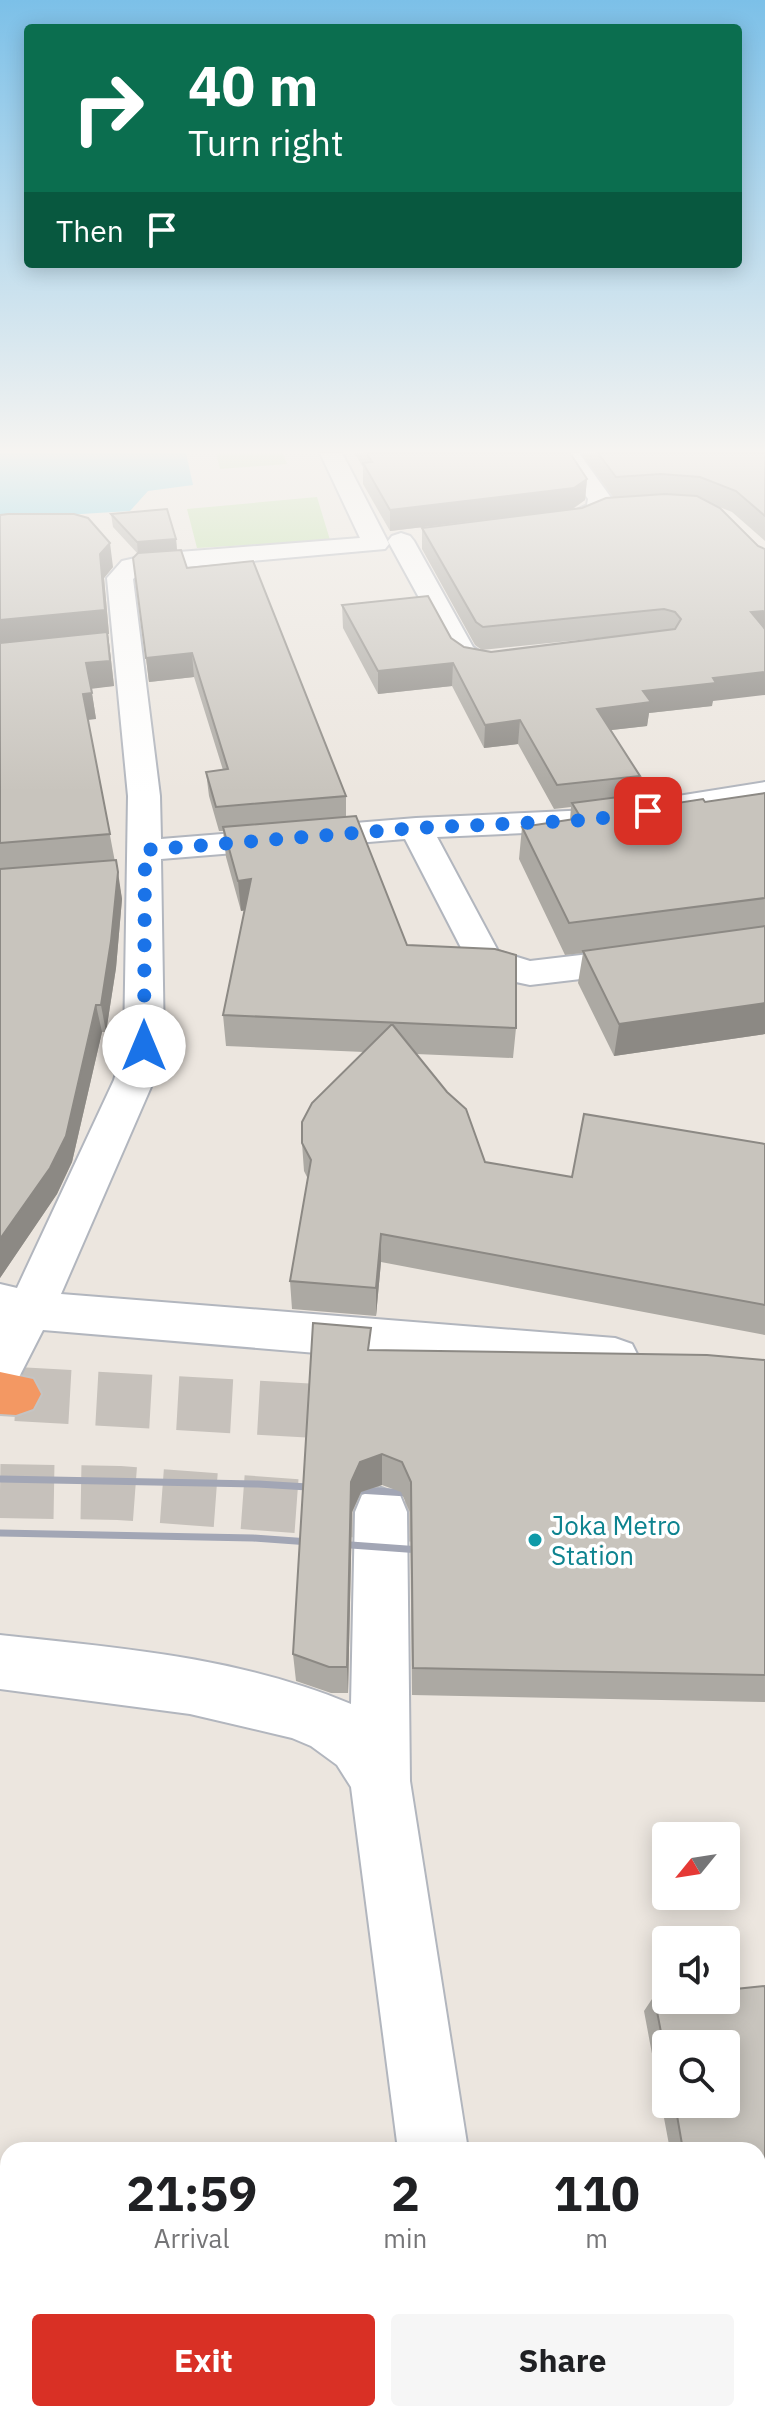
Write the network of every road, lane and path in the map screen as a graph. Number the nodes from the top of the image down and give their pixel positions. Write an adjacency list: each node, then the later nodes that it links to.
1 (121, 566): 6 (street)
2 (404, 566): 3 (street)
3 (537, 658)
4 (765, 792): 5 (street)
5 (416, 828): 6 (street); 7 (street)
6 (135, 865): 8 (street)
7 (680, 954)
8 (15, 1306): 9 (street); 10 (street)
9 (656, 1361)
10 (5, 1385)
11 (381, 1512): 13 (street)
12 (0, 1662): 13 (street)
13 (380, 1781): 14 (street)
14 (432, 2142)

